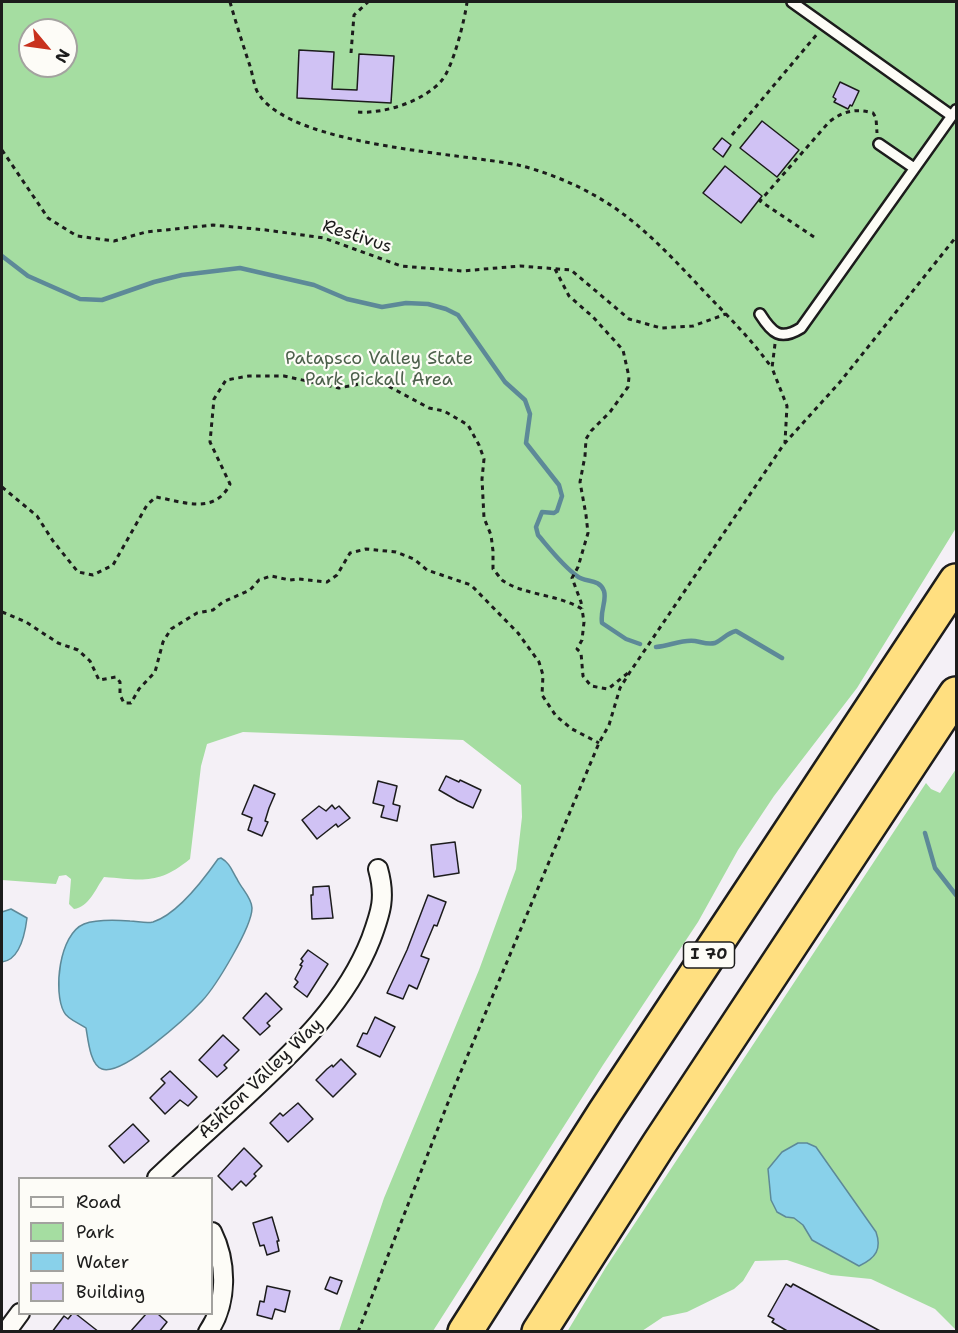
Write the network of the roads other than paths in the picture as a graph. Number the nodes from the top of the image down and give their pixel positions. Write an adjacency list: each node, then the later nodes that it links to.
1 (792, 2): 2 (lane)
2 (954, 113): 4 (lane)
3 (879, 144): 4 (lane)
4 (914, 168): 5 (lane)
5 (760, 314)
6 (957, 581): 14 (highway, I 70)
7 (957, 694): 15 (highway)
8 (378, 869): 9 (street, Ashton Valley Way)
9 (162, 1177)
10 (213, 1234): 13 (street)
11 (19, 1315): 12 (street)
12 (6, 1332)
13 (208, 1332)
14 (465, 1332)
15 (539, 1332)

